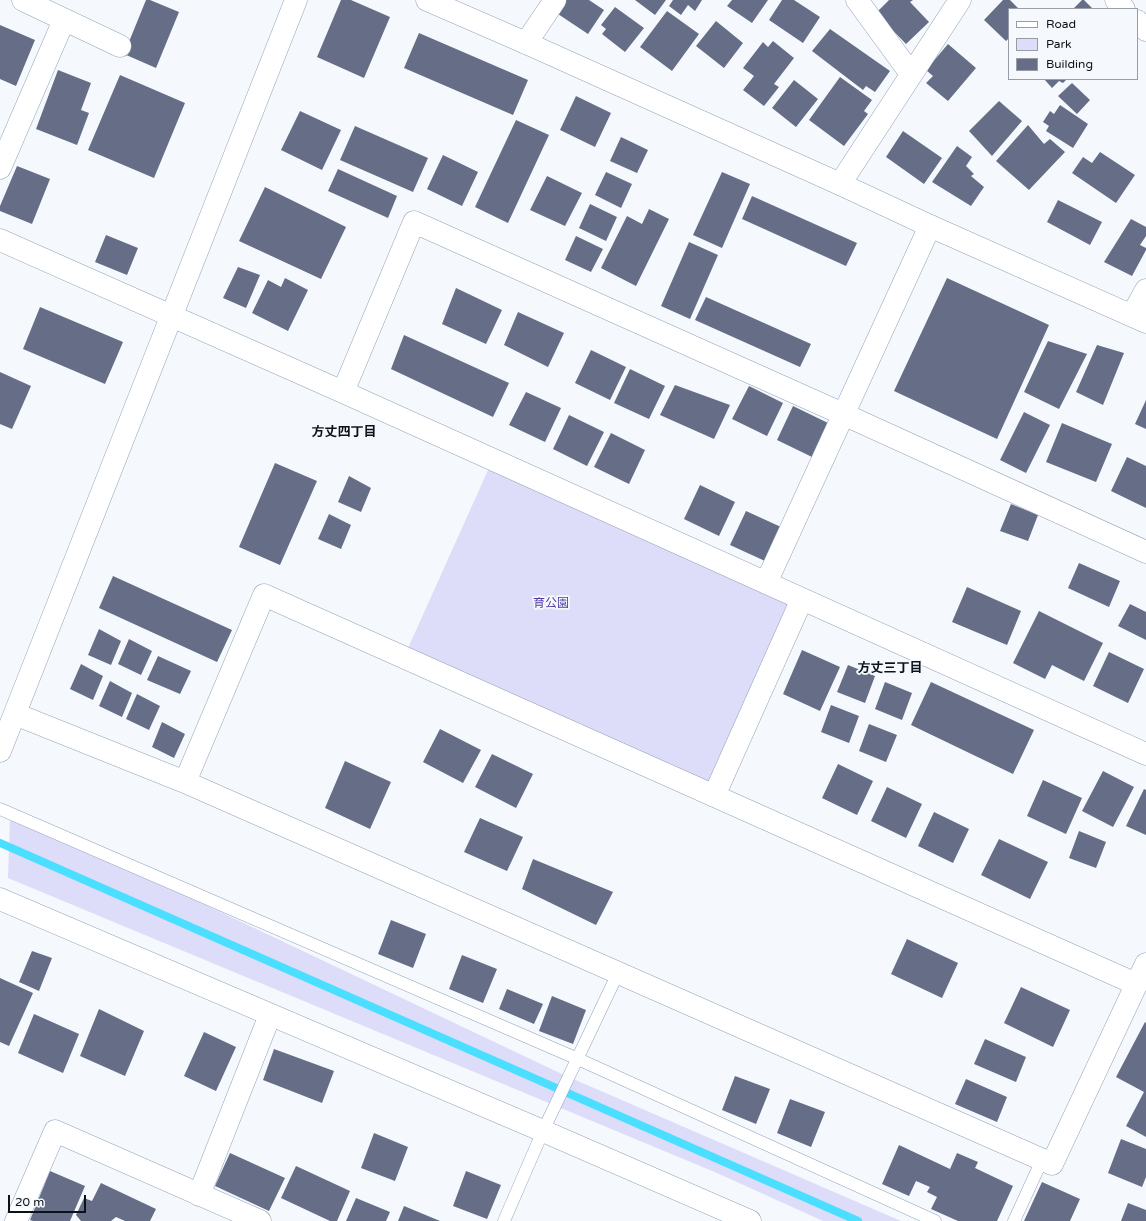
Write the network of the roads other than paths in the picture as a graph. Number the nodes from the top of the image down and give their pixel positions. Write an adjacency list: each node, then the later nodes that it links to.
1 (23, 0): 9 (street)
2 (296, 0): 20 (street)
3 (427, 0): 12 (street)
4 (555, 0): 12 (street)
5 (857, 0): 14 (street)
6 (960, 0): 14 (street)
7 (1116, 0): 8 (street)
8 (1123, 8)
9 (64, 20): 13 (street); 15 (street)
10 (1138, 22): 11 (street)
11 (1146, 30)
12 (526, 43): 16 (street)
13 (120, 46)
14 (911, 74): 16 (street)
15 (0, 168)
16 (840, 184): 17 (street)
17 (930, 226): 21 (street); 23 (street)
18 (0, 240): 20 (street)
19 (1146, 290): 21 (street)
20 (172, 316): 22 (street); 27 (street)
21 (1139, 319)
22 (343, 392): 23 (street); 25 (street)
23 (844, 414): 24 (street); 25 (street)
24 (1146, 552)
25 (766, 582): 26 (street)
26 (802, 599): 29 (street); 31 (street)
27 (15, 714): 28 (street); 30 (street)
28 (0, 751)
29 (1146, 754)
30 (185, 782): 31 (street); 35 (street)
31 (714, 796): 36 (street)
32 (0, 809): 38 (lane)
33 (0, 899): 37 (street)
34 (1146, 964): 36 (street)
35 (618, 973): 38 (lane); 40 (street)
36 (1136, 984): 40 (street)
37 (270, 1015): 39 (street); 41 (street)
38 (578, 1060): 39 (lane); 46 (lane)
39 (543, 1131): 44 (lane); 45 (street)
40 (1042, 1160): 47 (lane)
41 (199, 1194): 42 (street); 43 (street)
42 (16, 1221)
43 (260, 1221)
44 (504, 1221)
45 (750, 1221)
46 (935, 1221)
47 (1014, 1221)

